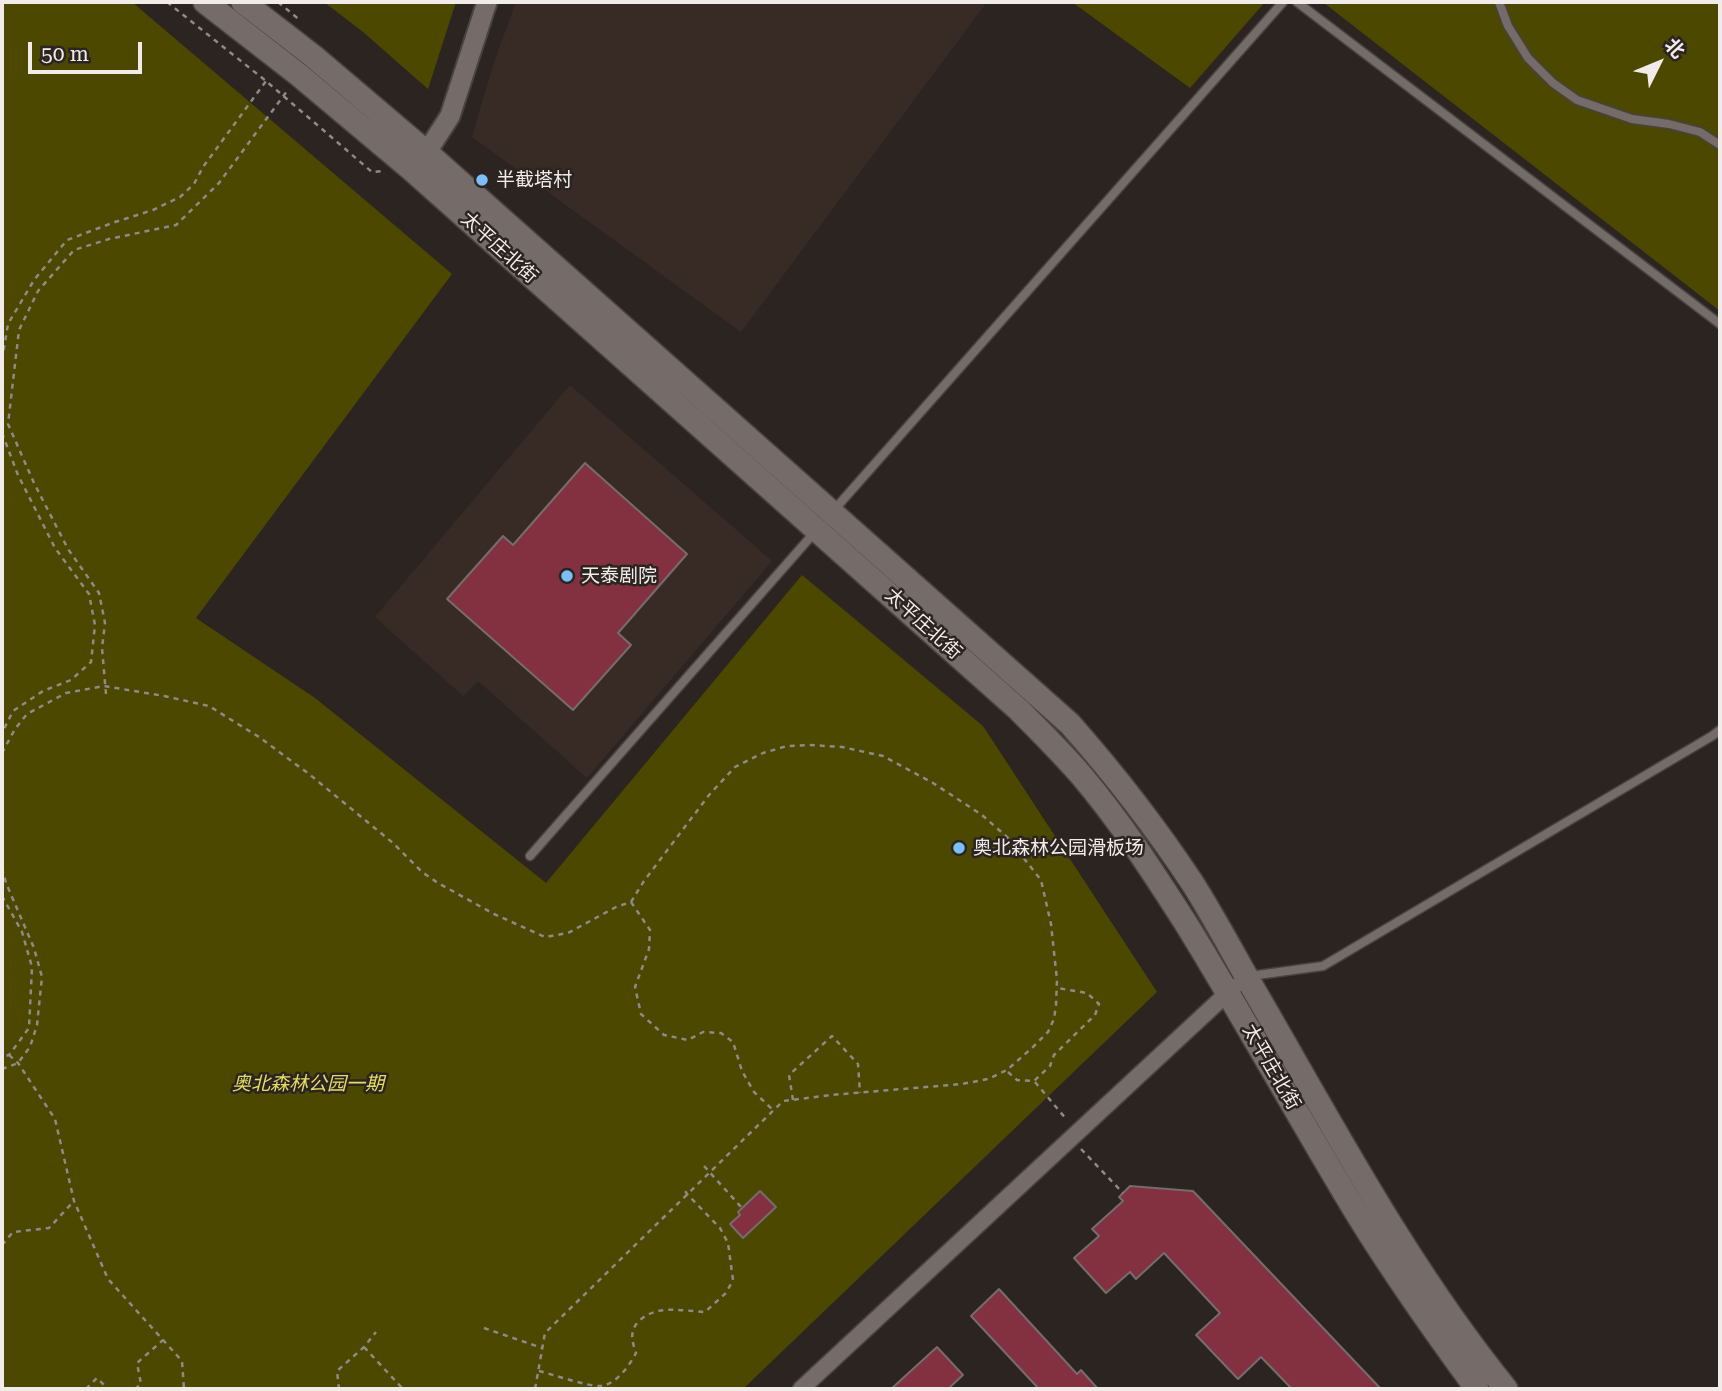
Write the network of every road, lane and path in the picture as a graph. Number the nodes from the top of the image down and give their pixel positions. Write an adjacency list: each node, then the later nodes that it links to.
1 (167, 2): 9 (path)
2 (205, 2): 8 (main road, 太平庄北街)
3 (243, 2): 12 (main road, 太平庄北街)
4 (487, 2): 12 (street)
5 (1283, 2): 17 (lane)
6 (1297, 2): 14 (lane)
7 (1499, 2): 11 (lane)
8 (299, 75): 10 (path); 13 (main road, 太平庄北街)
9 (266, 81): 10 (path); 15 (path)
10 (284, 96): 13 (path); 19 (path)
11 (1720, 145)
12 (426, 152): 13 (street); 17 (main road, 太平庄北街)
13 (411, 169): 18 (main road, 太平庄北街)
14 (1720, 324)
15 (2, 360)
16 (2, 433): 22 (path)
17 (832, 512): 18 (lane); 28 (main road, 太平庄北街)
18 (817, 530): 24 (lane); 30 (main road, 太平庄北街)
19 (104, 686): 20 (path); 23 (path); 27 (path)
20 (106, 694)
21 (1720, 730): 28 (lane)
22 (2, 733)
23 (2, 753)
24 (530, 856)
25 (2, 868): 33 (path)
26 (2, 896): 31 (path)
27 (631, 902): 29 (path); 39 (path)
28 (1246, 976): 30 (street); 64 (main road, 太平庄北街)
29 (1057, 988): 35 (path); 36 (path)
30 (1228, 993): 40 (street); 63 (main road, 太平庄北街)
31 (9, 1055): 32 (path); 33 (path)
32 (2, 1057)
33 (18, 1063): 34 (path); 46 (path)
34 (2, 1069)
35 (1007, 1070): 36 (path); 37 (path)
36 (1034, 1082): 40 (path)
37 (860, 1093): 38 (path); 38 (path)
38 (793, 1100): 39 (path)
39 (774, 1110): 42 (path)
40 (1075, 1136): 44 (path); 62 (street)
41 (704, 1166): 42 (path)
42 (709, 1173): 45 (path); 47 (path)
43 (683, 1187): 45 (path)
44 (1123, 1193)
45 (687, 1195): 53 (path); 54 (path)
46 (74, 1201): 48 (path); 51 (path)
47 (742, 1208)
48 (2, 1245)
49 (484, 1328): 53 (path)
50 (376, 1332): 52 (path)
51 (163, 1340): 57 (path); 58 (path)
52 (363, 1347): 59 (path); 60 (path)
53 (542, 1349): 54 (path)
54 (539, 1370): 61 (path)
55 (86, 1389): 56 (path)
56 (108, 1389)
57 (135, 1389)
58 (184, 1389)
59 (339, 1389)
60 (403, 1389)
61 (535, 1389)
62 (801, 1389)
63 (1477, 1389)
64 (1506, 1389)

